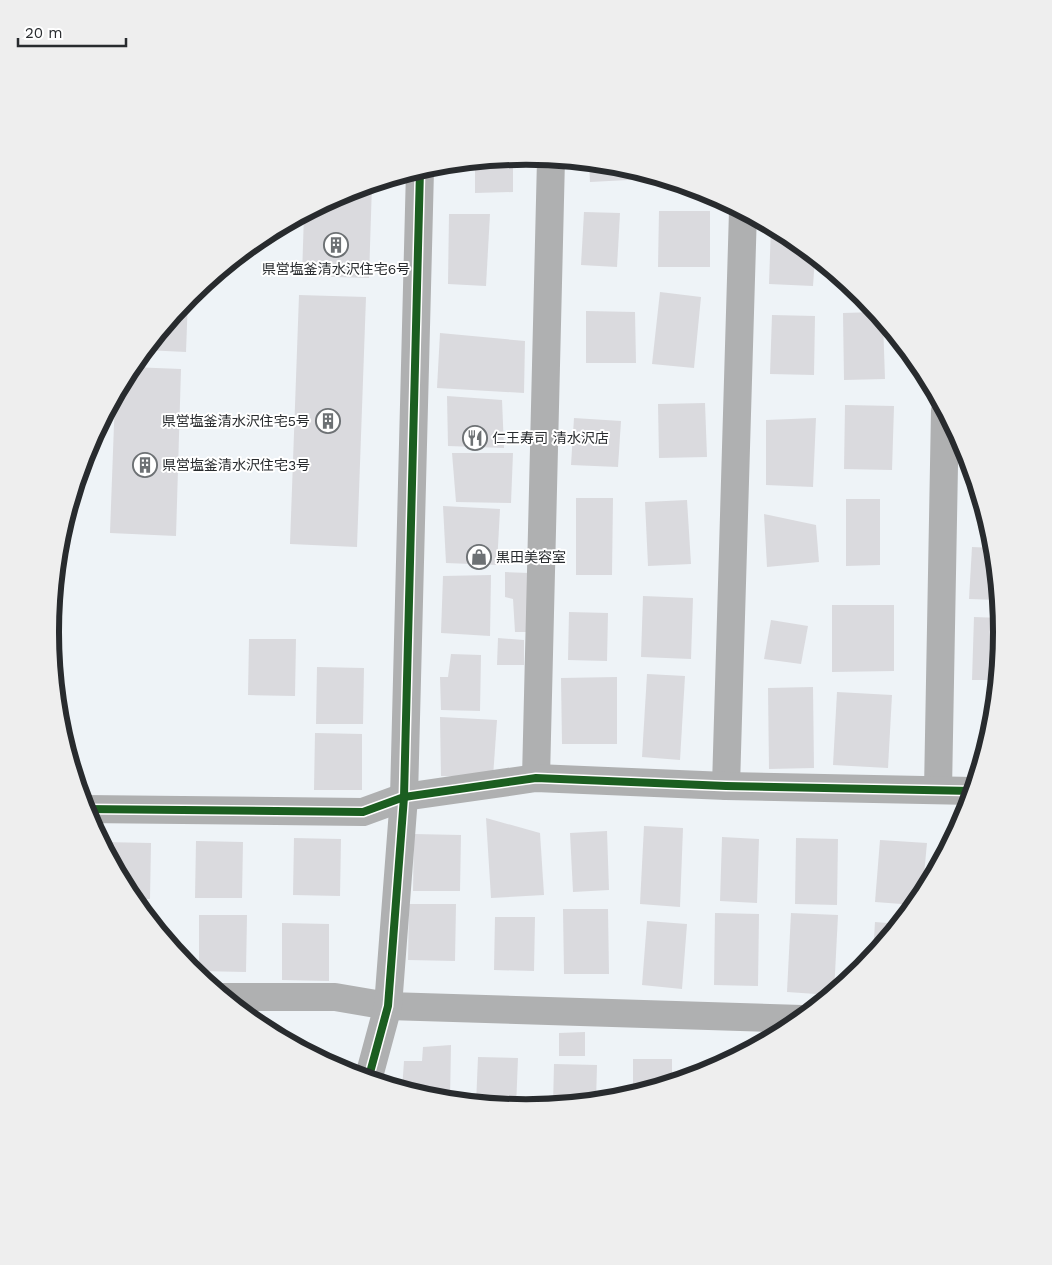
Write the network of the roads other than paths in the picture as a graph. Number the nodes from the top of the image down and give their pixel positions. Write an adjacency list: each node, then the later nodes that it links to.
1 (551, 166): 5 (street)
2 (420, 178): 9 (street)
3 (743, 218): 6 (street)
4 (945, 425): 7 (street)
5 (536, 778): 6 (street); 9 (street)
6 (726, 786): 7 (street)
7 (938, 790): 8 (street)
8 (965, 791)
9 (404, 798): 10 (street); 12 (street)
10 (93, 809)
11 (234, 997): 12 (street)
12 (388, 1006): 13 (street); 14 (street)
13 (789, 1019)
14 (370, 1073)

